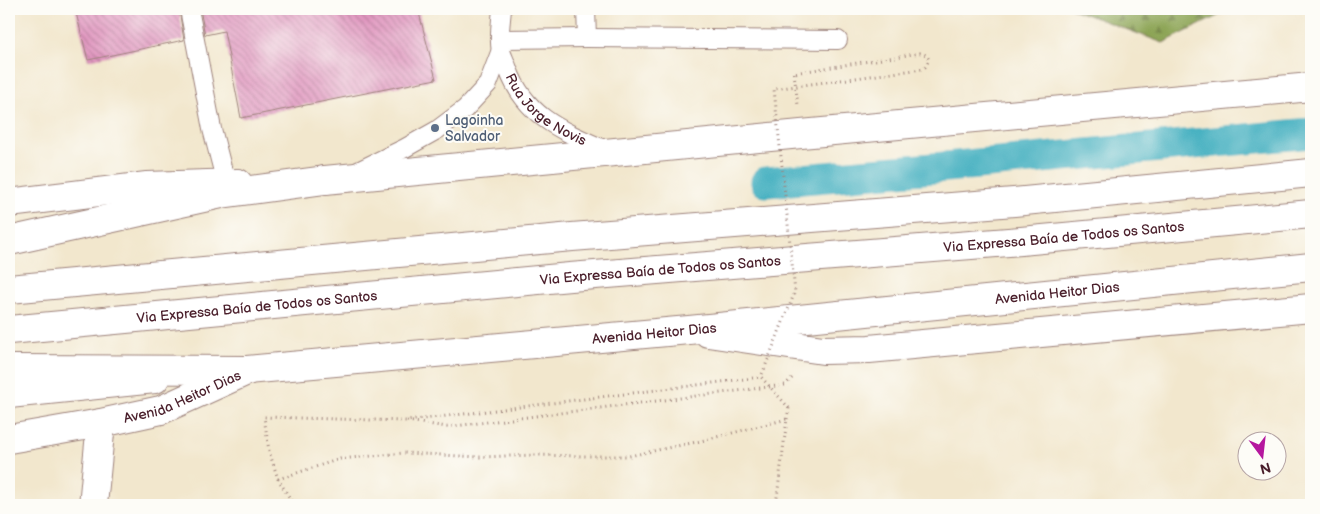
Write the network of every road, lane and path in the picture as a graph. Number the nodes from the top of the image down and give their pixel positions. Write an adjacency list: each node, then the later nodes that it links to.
1 (189, 9): 12 (lane)
2 (502, 9): 6 (lane, Rua Jorge Novis)
3 (586, 9): 4 (lane)
4 (587, 38): 5 (lane); 6 (lane)
5 (838, 40)
6 (501, 45): 9 (lane, Rua Jorge Novis); 11 (lane, Rua Jorge Novis)
7 (794, 73): 22 (path, bridge)
8 (1311, 87): 9 (main road)
9 (610, 152): 11 (main road)
10 (1311, 173): 17 (main road)
11 (335, 179): 12 (main road); 15 (main road)
12 (226, 183): 13 (main road)
13 (9, 203)
14 (1311, 214): 19 (main road, Via Expressa Baía de Todos os Santos)
15 (9, 241)
16 (1311, 267): 20 (main road, Avenida Heitor Dias)
17 (9, 289)
18 (1311, 308): 20 (main road)
19 (9, 330)
20 (689, 330): 21 (main road, Avenida Heitor Dias)
21 (249, 370): 23 (main road); 25 (main road, Avenida Heitor Dias)
22 (761, 377): 24 (path, bridge); 27 (path)
23 (11, 382)
24 (787, 419): 27 (path); 30 (path)
25 (101, 424): 26 (main road, Avenida Heitor Dias); 28 (main road)
26 (9, 439)
27 (278, 479): 29 (path)
28 (93, 505)
29 (294, 505)
30 (776, 505)

